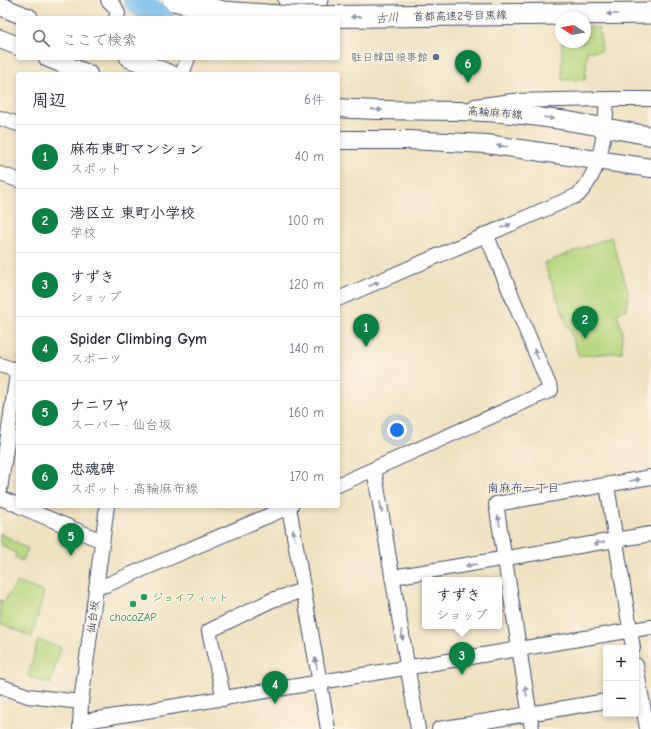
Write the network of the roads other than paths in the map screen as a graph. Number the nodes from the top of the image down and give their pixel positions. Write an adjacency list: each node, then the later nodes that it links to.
1 (108, 0): 9 (street)
2 (174, 0): 11 (highway, 首都高速2号目黒線, one-way to 2, bridge)
3 (212, 0): 10 (street)
4 (289, 0): 5 (highway)
5 (317, 0)
6 (0, 6): 8 (main road)
7 (651, 13): 12 (highway, 首都高速2号目黒線, one-way to 12, bridge)
8 (24, 16)
9 (117, 16)
10 (205, 16)
11 (269, 16)
12 (340, 17)
13 (0, 39): 14 (main road)
14 (16, 45)
15 (53, 60): 18 (main road)
16 (134, 60): 19 (main road)
17 (187, 60): 20 (street)
18 (82, 72)
19 (165, 72)
20 (183, 72)
21 (607, 99): 22 (street); 24 (street); 27 (street)
22 (651, 99)
23 (340, 108): 24 (main road, 高輪麻布線, one-way to 24)
24 (450, 110): 27 (main road, 高輪麻布線, one-way to 27)
25 (0, 118): 26 (street)
26 (16, 123)
27 (605, 127): 28 (main road, 高輪麻布線); 30 (street)
28 (651, 136)
29 (340, 140): 30 (main road, one-way to 29)
30 (598, 159): 31 (main road); 34 (street, one-way to 30)
31 (651, 168)
32 (1, 176): 33 (street)
33 (16, 180)
34 (486, 234): 35 (street, one-way to 34); 39 (street, one-way to 34)
35 (340, 298)
36 (0, 365): 37 (street)
37 (16, 369)
38 (16, 383): 43 (street)
39 (374, 469): 41 (street); 54 (street, one-way to 54)
40 (651, 477): 42 (street, one-way to 40)
41 (340, 484)
42 (607, 485): 51 (street); 53 (street, one-way to 42)
43 (0, 490)
44 (0, 498): 45 (street)
45 (16, 505)
46 (24, 508): 52 (street)
47 (107, 508): 52 (street, 仙台坂)
48 (288, 508): 55 (street)
49 (290, 508): 56 (street, one-way to 49)
50 (651, 534): 51 (street)
51 (616, 540): 53 (street, one-way to 53); 58 (street)
52 (102, 541): 55 (street, 仙台坂)
53 (505, 559): 54 (street, one-way to 54); 60 (street)
54 (393, 578): 61 (street, one-way to 61)
55 (97, 587): 66 (street, 仙台坂)
56 (304, 590): 62 (street, one-way to 56); 65 (street)
57 (651, 627): 58 (street)
58 (630, 631): 59 (street); 60 (street)
59 (632, 645)
60 (519, 650): 61 (street); 68 (street, one-way to 60)
61 (407, 669): 62 (street); 71 (street)
62 (320, 683): 65 (street); 70 (street)
63 (0, 686): 66 (street)
64 (639, 696): 74 (street)
65 (224, 699): 69 (street)
66 (81, 702): 69 (street, 仙台坂)
67 (603, 702): 68 (street)
68 (530, 714): 72 (street); 73 (street)
69 (80, 726)
70 (328, 729)
71 (418, 729)
72 (439, 729)
73 (532, 729)
74 (647, 729)

